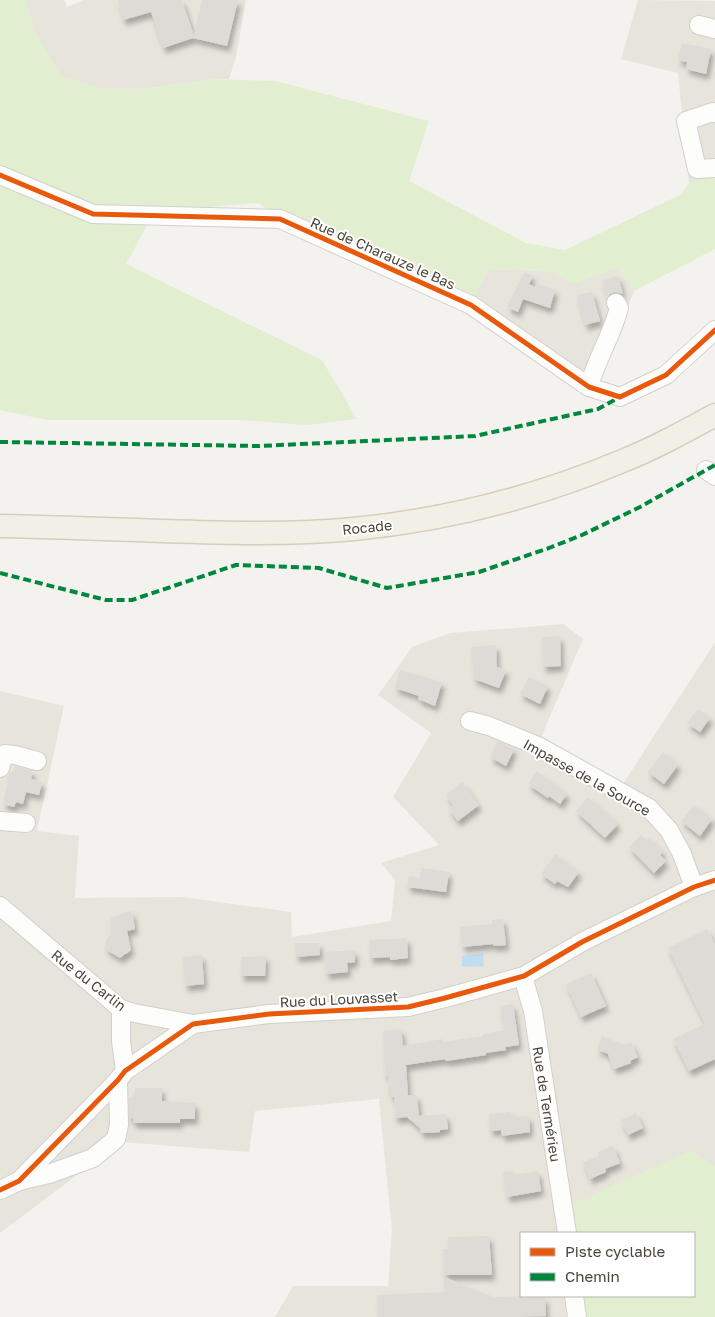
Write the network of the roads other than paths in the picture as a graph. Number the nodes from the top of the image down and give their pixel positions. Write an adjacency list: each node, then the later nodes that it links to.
1 (715, 113): 2 (street)
2 (715, 168)
3 (0, 175): 6 (street, Rue de Charauze le Bas)
4 (616, 303): 6 (street)
5 (715, 330): 6 (street, Rue de Charauze le Bas)
6 (589, 387)
7 (715, 415): 8 (main road, Rocade)
8 (0, 526)
9 (470, 721): 15 (street, Impasse de la Source)
10 (37, 761): 11 (street)
11 (0, 768)
12 (0, 821): 13 (street)
13 (26, 823)
14 (715, 880): 15 (street, Rue du Louvasset)
15 (694, 887): 17 (street, Rue du Louvasset)
16 (0, 906): 18 (street, Rue du Carlin)
17 (524, 976): 19 (street, Rue du Louvasset); 23 (street, Rue de Termérieu)
18 (121, 1009): 19 (street, Rue du Carlin); 20 (street)
19 (193, 1024): 20 (street, Rue du Louvasset)
20 (121, 1075): 21 (street, Rue du Louvasset); 21 (street)
21 (19, 1181): 22 (street, Rue du Louvasset)
22 (0, 1190)
23 (567, 1232)
24 (574, 1297): 25 (street)
25 (577, 1317)

